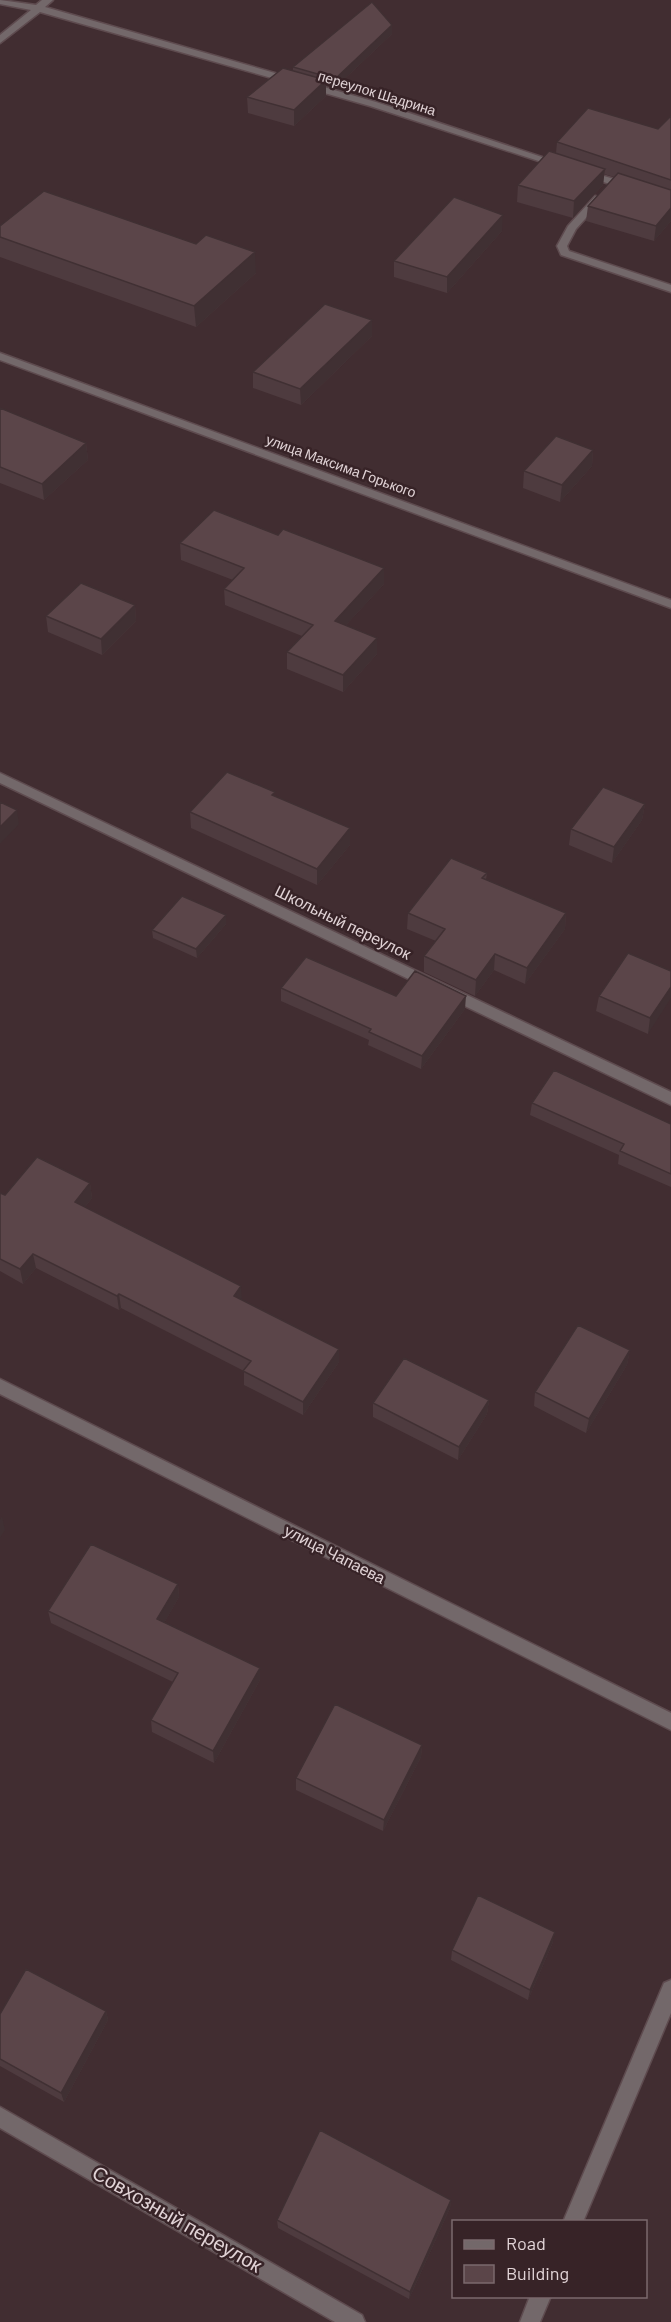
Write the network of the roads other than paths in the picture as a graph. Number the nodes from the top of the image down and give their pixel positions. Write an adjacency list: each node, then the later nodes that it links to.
1 (48, 0): 3 (street)
2 (0, 2): 3 (street, переулок Шадрина)
3 (38, 9): 4 (street); 5 (street, переулок Шадрина)
4 (0, 40)
5 (614, 182): 6 (street, переулок Шадрина); 7 (street)
6 (642, 191)
7 (671, 289)
8 (0, 356): 9 (street, улица Максима Горького)
9 (671, 604)
10 (0, 778): 11 (street, Школьный переулок)
11 (671, 1099)
12 (0, 1386): 13 (street, улица Чапаева)
13 (671, 1722)
14 (671, 1990): 16 (street)
15 (0, 2117): 18 (street, Совхозный переулок)
16 (574, 2220)
17 (540, 2298): 19 (street)
18 (355, 2322)
19 (530, 2322)

